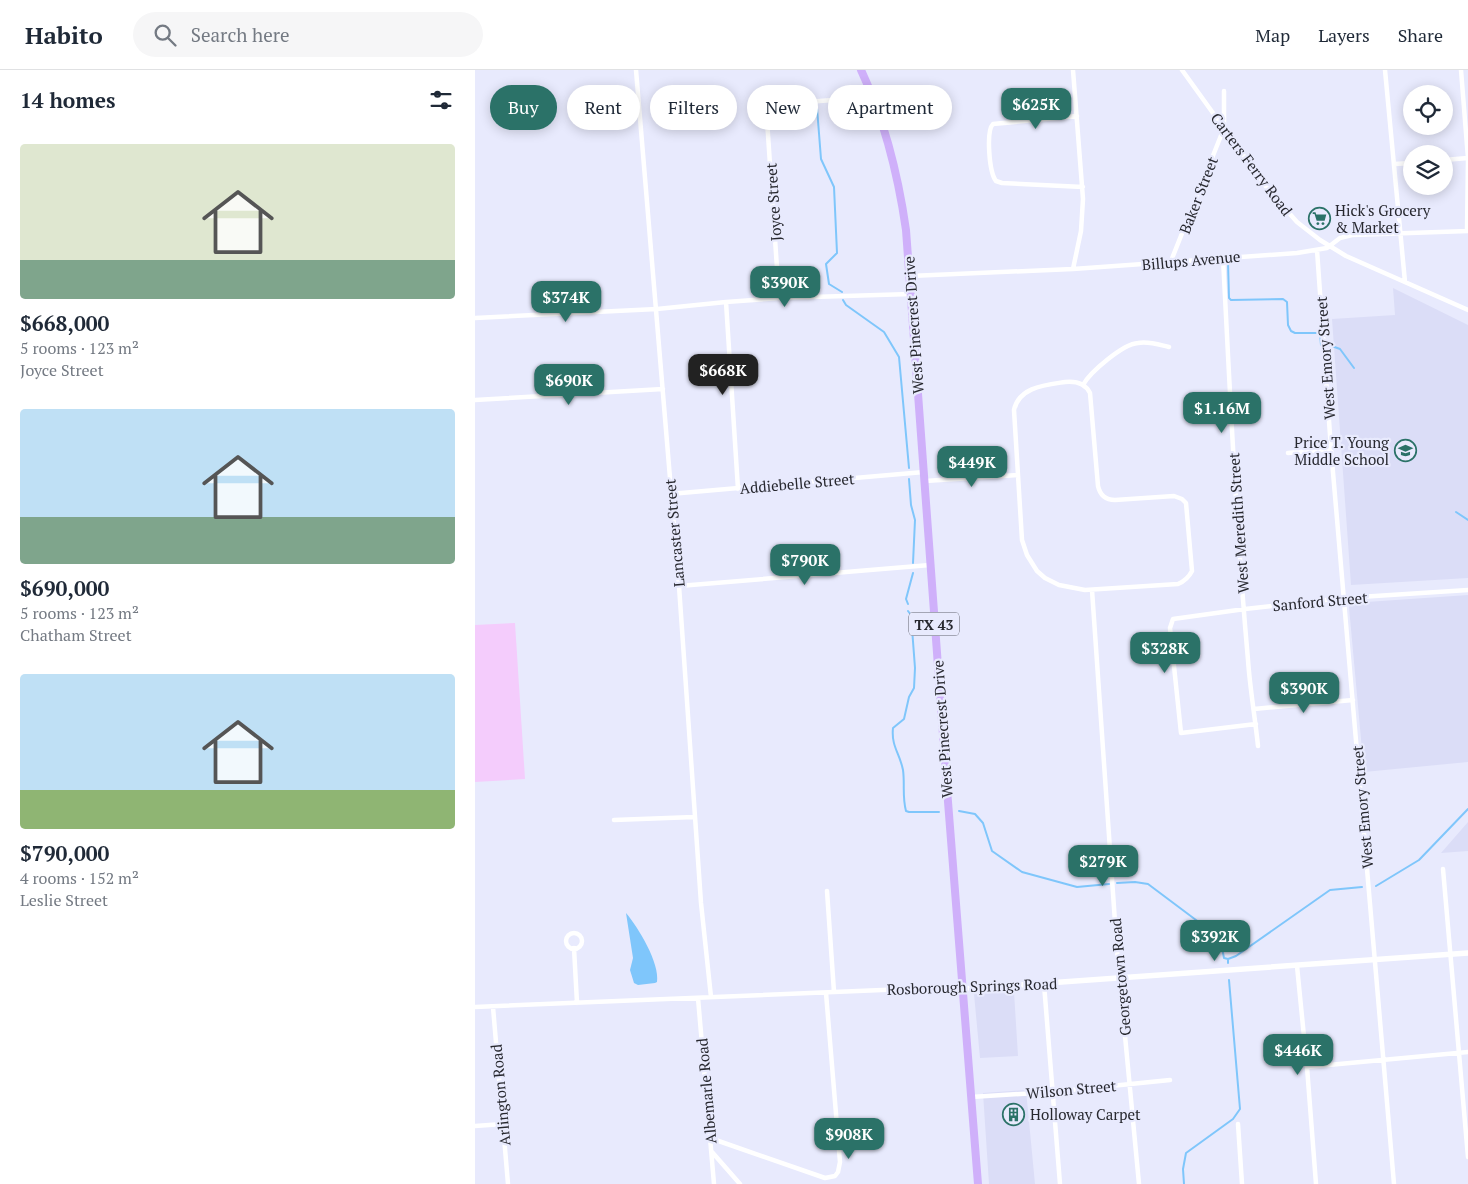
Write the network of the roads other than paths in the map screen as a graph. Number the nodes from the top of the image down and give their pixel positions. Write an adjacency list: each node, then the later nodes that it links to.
1 (637, 70): 31 (street, Lancaster Street)
2 (861, 70): 8 (main road, West Pinecrest Drive / TX 43)
3 (1073, 70): 11 (street)
4 (1183, 70): 12 (street, Carters Ferry Road)
5 (1385, 70): 16 (street)
6 (1461, 70): 7 (street)
7 (1466, 81): 14 (street)
8 (867, 85)
9 (1224, 91): 12 (street)
10 (828, 100): 29 (street, Joyce Street)
11 (1077, 116): 18 (street); 18 (street)
12 (1224, 128): 21 (street, Carters Ferry Road); 24 (street, Baker Street)
13 (884, 130): 26 (main road, West Pinecrest Drive / TX 43)
14 (1468, 158): 15 (street); 19 (street)
15 (1453, 159)
16 (1395, 164): 17 (street); 20 (street)
17 (1403, 164)
18 (1083, 187): 25 (street)
19 (1468, 231): 20 (street, Billups Avenue)
20 (1401, 233): 21 (street, Billups Avenue); 27 (street)
21 (1330, 246): 22 (street, Billups Avenue); 27 (street, Carters Ferry Road)
22 (1317, 250): 23 (street, Billups Avenue); 38 (street, West Emory Street)
23 (1223, 258): 24 (street, Billups Avenue); 50 (street, West Meredith Street)
24 (1171, 261): 25 (street, Billups Avenue)
25 (1073, 270): 26 (street, Billups Avenue)
26 (910, 276): 28 (main road, West Pinecrest Drive / TX 43)
27 (1405, 282): 32 (street, Carters Ferry Road)
28 (911, 294): 29 (street); 40 (main road, West Pinecrest Drive / TX 43)
29 (779, 298): 30 (street)
30 (726, 302): 31 (street); 43 (street)
31 (657, 309): 33 (street); 36 (street, Lancaster Street)
32 (1468, 310)
33 (475, 318)
34 (1169, 348): 35 (street)
35 (1083, 385): 41 (street); 47 (street)
36 (663, 389): 37 (street); 44 (street, Lancaster Street)
37 (475, 400)
38 (1331, 449): 39 (street); 49 (street, West Emory Street)
39 (1288, 453)
40 (924, 472): 42 (main road, West Pinecrest Drive / TX 43); 43 (street, Addiebelle Street)
41 (1018, 475): 42 (street); 47 (street)
42 (925, 481): 45 (main road, West Pinecrest Drive / TX 43)
43 (738, 489): 44 (street, Addiebelle Street)
44 (670, 494): 46 (street, Lancaster Street)
45 (930, 565): 46 (street); 66 (main road, West Pinecrest Drive / TX 43)
46 (679, 586): 55 (street, Lancaster Street)
47 (1092, 590): 64 (street, Georgetown Road)
48 (1468, 590): 49 (street, Sanford Street)
49 (1344, 598): 50 (street, Sanford Street); 51 (street, West Emory Street)
50 (1245, 609): 52 (street, West Meredith Street); 53 (street, Sanford Street)
51 (1353, 700): 52 (street); 62 (street, West Emory Street)
52 (1254, 709): 53 (street, West Meredith Street)
53 (1256, 724): 54 (street, West Meredith Street)
54 (1258, 746)
55 (694, 817): 56 (street); 69 (street, Lancaster Street)
56 (614, 820)
57 (1443, 869): 61 (street)
58 (827, 891): 68 (street)
59 (574, 948): 71 (street)
60 (1468, 953): 61 (street, Rosborough Springs Road)
61 (1451, 955): 62 (street, Rosborough Springs Road); 75 (street)
62 (1375, 960): 63 (street, Rosborough Springs Road); 76 (street, West Emory Street)
63 (1297, 966): 64 (street, Rosborough Springs Road); 77 (street)
64 (1120, 979): 65 (street, Rosborough Springs Road); 79 (street, Georgetown Road)
65 (1044, 984): 66 (street, Rosborough Springs Road); 80 (street)
66 (963, 989): 68 (street, Rosborough Springs Road); 81 (main road, West Pinecrest Drive / TX 43)
67 (826, 992): 68 (street, Rosborough Springs Road); 69 (street, Rosborough Springs Road); 85 (street)
68 (834, 992)
69 (711, 997): 70 (street, Rosborough Springs Road)
70 (698, 998): 71 (street, Rosborough Springs Road); 85 (street, Albemarle Road)
71 (577, 1003): 72 (street, Rosborough Springs Road)
72 (493, 1006): 73 (street, Rosborough Springs Road); 82 (street, Arlington Road)
73 (475, 1007)
74 (1468, 1052): 75 (street)
75 (1460, 1053): 76 (street); 87 (street)
76 (1383, 1059): 77 (street); 96 (street, West Emory Street)
77 (1307, 1067): 95 (street)
78 (1171, 1080): 79 (street, Wilson Street)
79 (1129, 1083): 80 (street, Wilson Street); 93 (street, Georgetown Road)
80 (1053, 1092): 81 (street, Wilson Street); 92 (street)
81 (971, 1097): 91 (main road, West Pinecrest Drive / TX 43)
82 (503, 1124): 84 (street); 88 (street, Arlington Road)
83 (1238, 1124): 94 (street)
84 (475, 1126)
85 (710, 1138): 86 (street, Albemarle Road)
86 (711, 1151): 89 (street, Albemarle Road); 90 (street)
87 (1468, 1157)
88 (508, 1184)
89 (713, 1184)
90 (740, 1184)
91 (978, 1184)
92 (1060, 1184)
93 (1139, 1184)
94 (1242, 1184)
95 (1316, 1184)
96 (1394, 1184)

